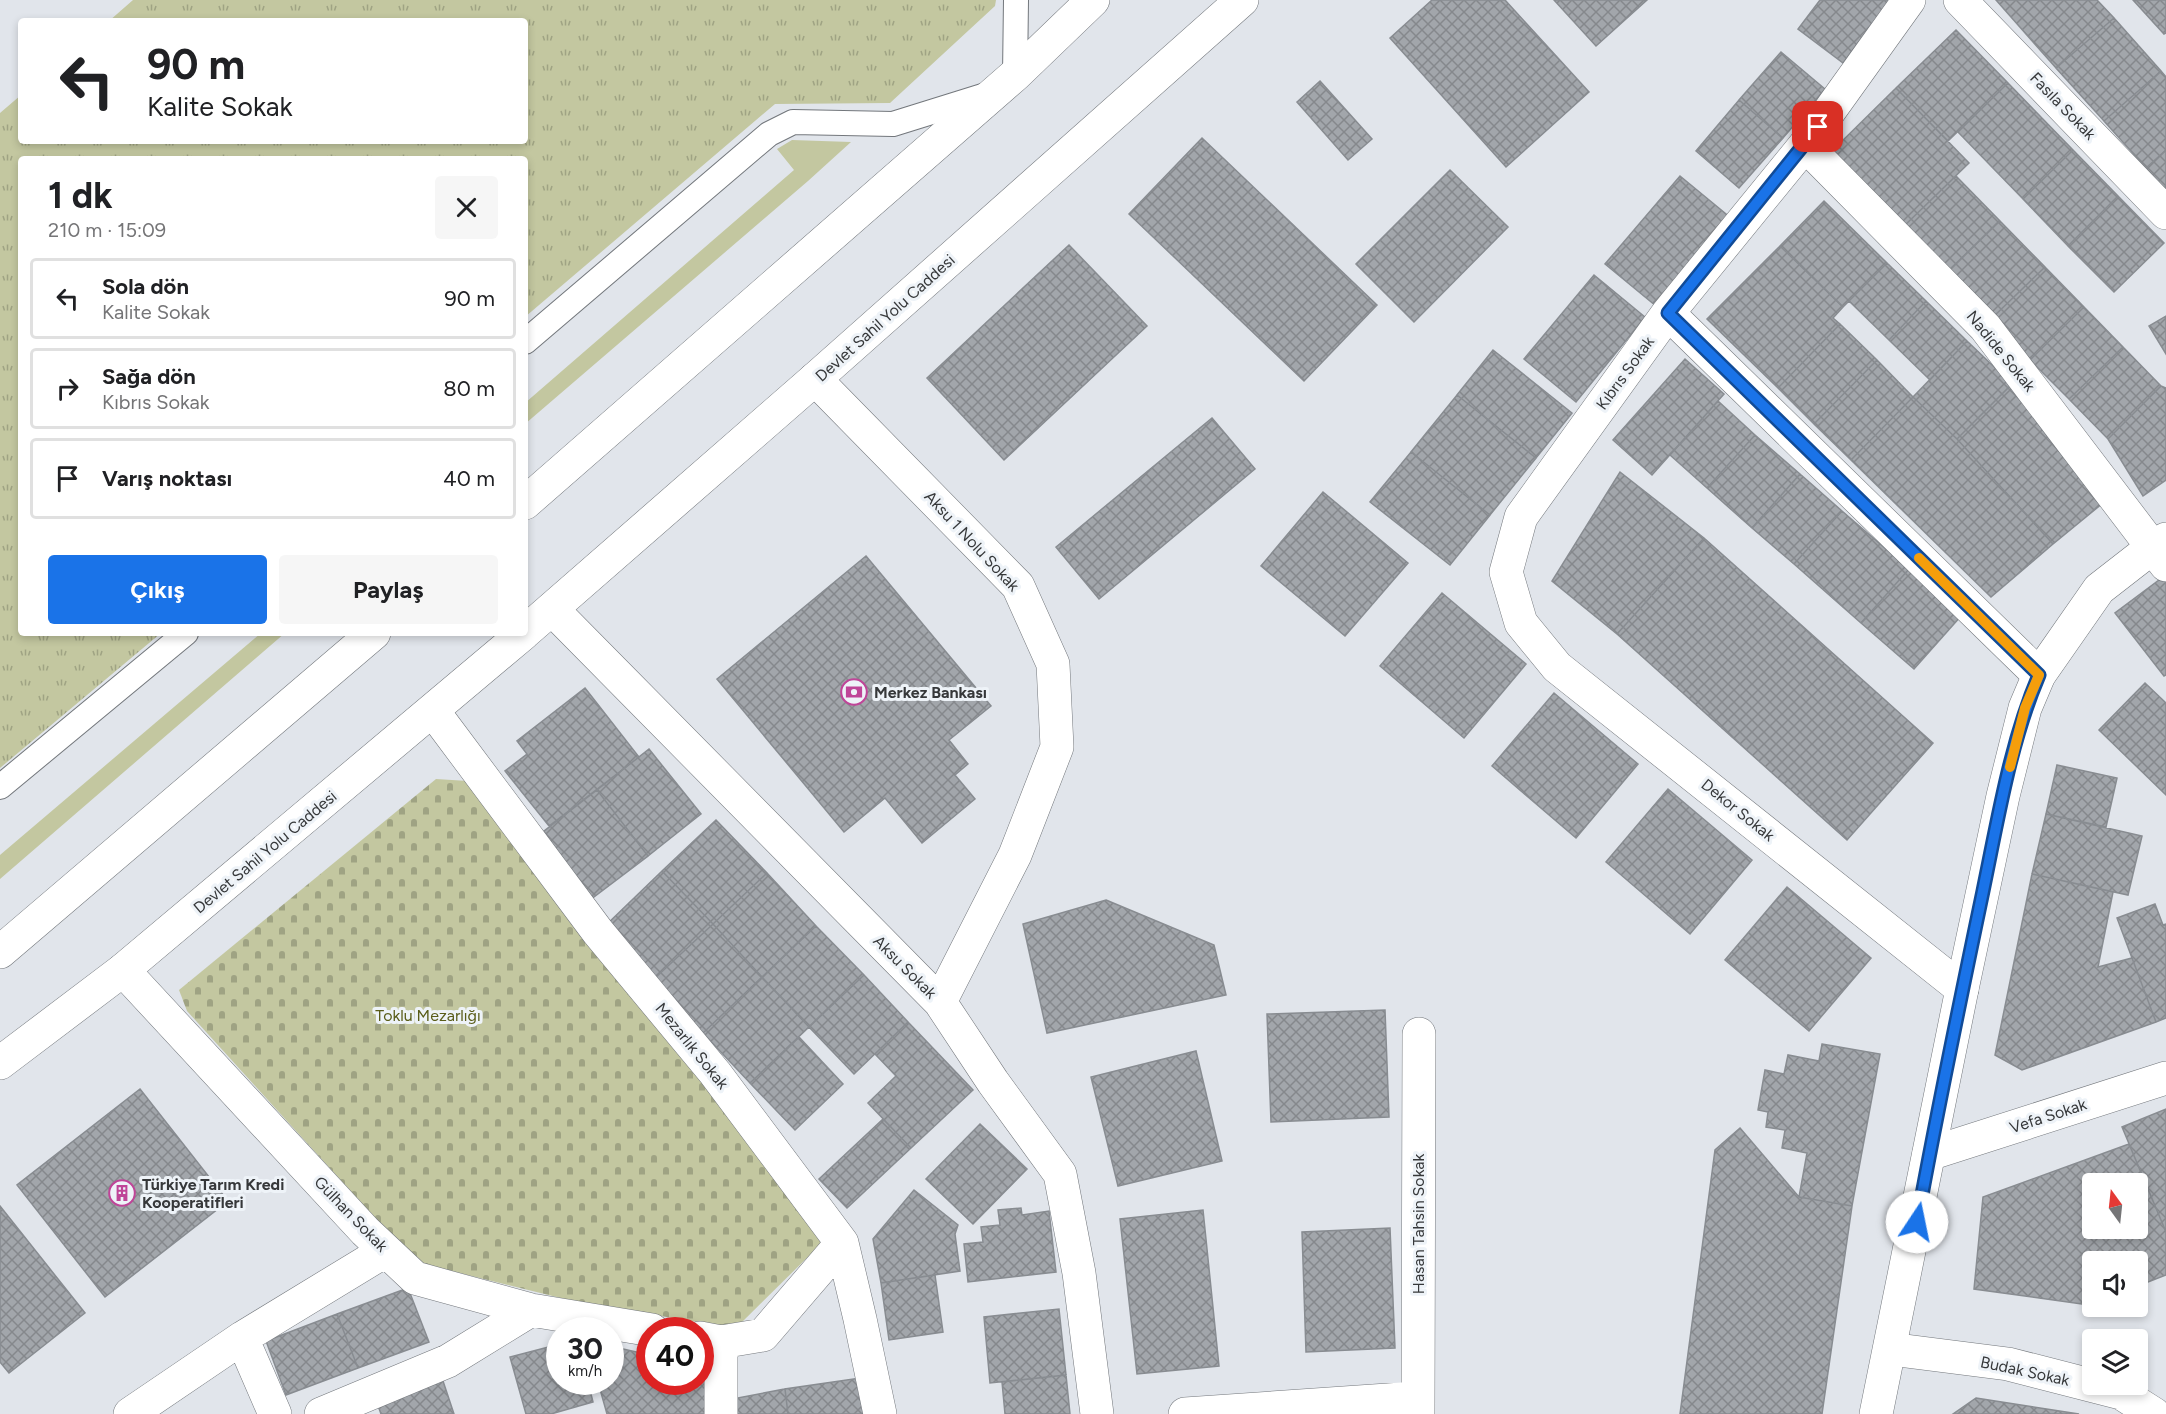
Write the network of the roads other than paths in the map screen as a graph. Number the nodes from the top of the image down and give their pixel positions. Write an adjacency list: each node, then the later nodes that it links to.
1 (1016, 0): 6 (lane)
2 (1092, 0): 6 (street)
3 (1242, 0): 11 (street, Devlet Sahil Yolu Caddesi)
4 (1909, 0): 7 (street, Kıbrıs Sokak)
5 (1960, 0): 8 (street, Fasıla Sokak)
6 (1004, 84): 10 (lane); 12 (street)
7 (1805, 145): 9 (street, Kıbrıs Sokak); 13 (street, Nadide Sokak)
8 (2166, 213)
9 (1668, 313): 15 (street, Kıbrıs Sokak); 20 (street)
10 (528, 339)
11 (815, 379): 14 (street, Devlet Sahil Yolu Caddesi); 26 (street, Aksu 1 Nolu Sokak)
12 (528, 500)
13 (2162, 551): 20 (street)
14 (552, 609): 16 (street, Devlet Sahil Yolu Caddesi); 26 (street, Aksu Sokak)
15 (1521, 623): 25 (street, Dekor Sokak)
16 (528, 630)
17 (182, 636): 22 (lane)
18 (370, 636): 23 (street)
19 (520, 636): 21 (street, Devlet Sahil Yolu Caddesi)
20 (2039, 675): 25 (street)
21 (433, 711): 24 (street, Devlet Sahil Yolu Caddesi); 31 (street, Mezarlık Sokak)
22 (0, 787)
23 (0, 952)
24 (123, 970): 28 (street, Devlet Sahil Yolu Caddesi); 32 (street, Gülhan Sokak)
25 (1962, 989): 30 (street)
26 (940, 1002): 45 (street, Aksu Sokak)
27 (1419, 1034): 39 (street, Hasan Tahsin Sokak)
28 (0, 1064)
29 (2166, 1078): 30 (street, Vefa Sokak)
30 (1929, 1154): 37 (street)
31 (842, 1243): 36 (street); 44 (street, Mezarlık Sokak)
32 (385, 1251): 33 (street, Gülhan Sokak); 35 (street)
33 (531, 1310): 34 (street, Gülhan Sokak); 42 (street)
34 (636, 1327)
35 (242, 1338): 40 (street); 41 (street)
36 (714, 1340)
37 (1890, 1349): 47 (street); 48 (street, Budak Sokak)
38 (714, 1362): 43 (street)
39 (1417, 1406): 46 (street)
40 (130, 1414)
41 (275, 1414)
42 (321, 1414)
43 (721, 1414)
44 (880, 1414)
45 (1097, 1414)
46 (1185, 1414)
47 (1876, 1414)
48 (2154, 1414)

